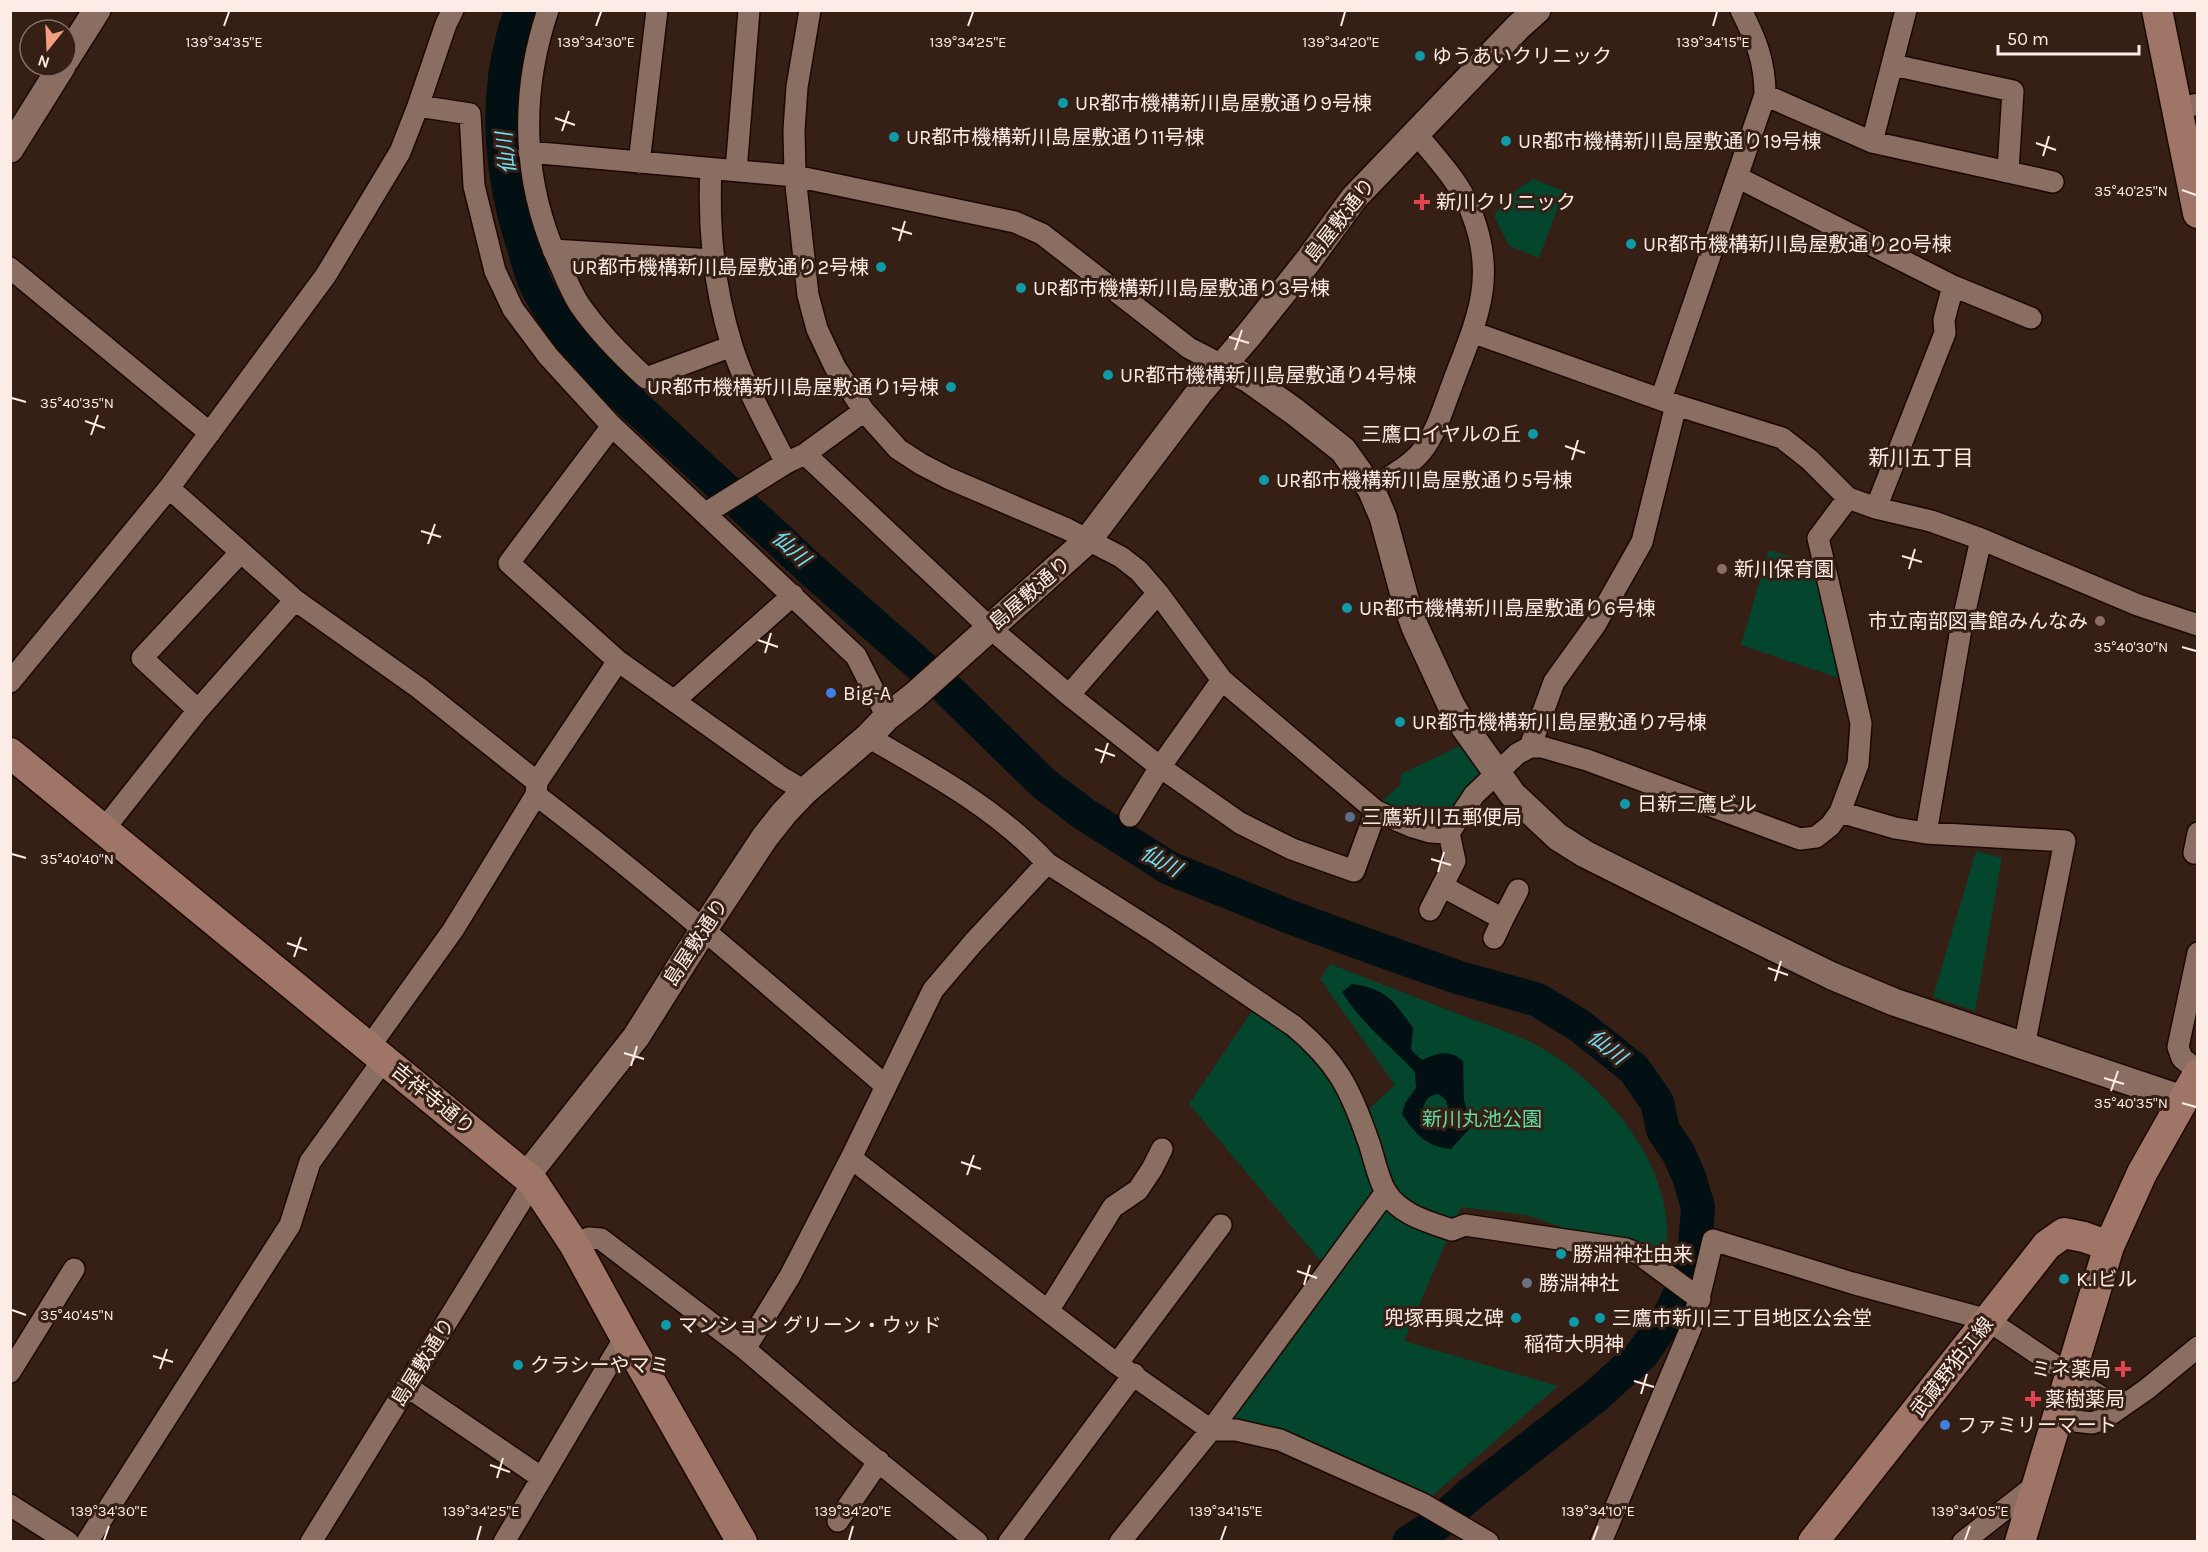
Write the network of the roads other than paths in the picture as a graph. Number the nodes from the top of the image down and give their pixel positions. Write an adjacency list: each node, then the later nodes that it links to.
1 (97, 10): 11 (street)
2 (453, 10): 15 (street)
3 (548, 10): 20 (street)
4 (657, 10): 21 (street)
5 (749, 10): 23 (street)
6 (810, 10): 25 (street)
7 (1537, 10): 17 (street, 島屋敷通り)
8 (1741, 10): 14 (street)
9 (1906, 10): 12 (street)
10 (2157, 10): 16 (main road)
11 (78, 40)
12 (1893, 65): 18 (street); 24 (street)
13 (54, 78): 19 (street)
14 (1765, 95): 18 (street); 26 (street)
15 (418, 106): 39 (street); 40 (street)
16 (2187, 106): 28 (main road)
17 (1415, 132): 34 (street); 36 (street, 島屋敷通り)
18 (1872, 142): 24 (street)
19 (10, 149)
20 (529, 152): 21 (street); 29 (street)
21 (639, 163): 22 (street)
22 (711, 169): 23 (street); 30 (street)
23 (736, 171): 25 (street)
24 (2008, 171): 27 (street)
25 (795, 176): 36 (street); 38 (street)
26 (1737, 177): 32 (street); 37 (street)
27 (2053, 182)
28 (2198, 213)
29 (553, 250): 30 (street); 35 (street)
30 (712, 260): 35 (street)
31 (10, 268): 40 (street)
32 (1953, 286): 33 (street); 46 (street)
33 (2031, 318)
34 (1472, 332): 37 (street); 44 (street)
35 (732, 346): 42 (street)
36 (1222, 365): 44 (street); 49 (street, 島屋敷通り)
37 (1668, 402): 45 (street); 64 (street)
38 (864, 411): 41 (street); 49 (street)
39 (612, 426): 47 (street); 56 (street)
40 (210, 433): 43 (street)
41 (805, 454): 42 (street); 55 (street)
42 (786, 463): 47 (street)
43 (169, 488): 50 (street); 58 (street)
44 (1371, 489): 67 (street)
45 (1848, 498): 46 (street); 71 (street)
46 (1876, 508): 48 (street)
47 (712, 509): 52 (street)
48 (1981, 539): 54 (street); 75 (street)
49 (1088, 540): 51 (street); 55 (street, 島屋敷通り)
50 (240, 553): 53 (street); 61 (street)
51 (1158, 593): 57 (street); 59 (street)
52 (793, 595): 60 (street); 62 (street)
53 (295, 600): 61 (street); 68 (street)
54 (2198, 625)
55 (990, 628): 59 (street); 62 (street, 島屋敷通り)
56 (618, 661): 60 (street); 68 (street)
57 (1222, 680): 66 (street); 70 (street)
58 (10, 682)
59 (1069, 695): 66 (street)
60 (675, 700): 69 (street)
61 (198, 710): 73 (street)
62 (887, 717): 63 (street, 島屋敷通り)
63 (868, 737): 69 (street, 島屋敷通り); 78 (street)
64 (1530, 747): 67 (street); 71 (street)
65 (10, 753): 73 (main road, 吉祥寺通り)
66 (1160, 767): 70 (street); 72 (street)
67 (1497, 772): 74 (street); 84 (street)
68 (536, 788): 82 (street); 85 (street)
69 (805, 791): 82 (street, 島屋敷通り)
70 (1376, 811): 74 (street)
71 (1840, 812): 75 (street)
72 (1130, 816)
73 (104, 830): 85 (main road, 吉祥寺通り)
74 (1449, 832): 79 (street)
75 (1926, 833): 84 (street)
76 (2198, 833): 77 (street)
77 (2198, 853)
78 (1047, 863): 87 (street); 91 (street)
79 (1442, 886): 80 (street); 81 (street)
80 (1518, 890)
81 (1430, 910)
82 (704, 929): 87 (street); 90 (street, 島屋敷通り)
83 (2198, 952): 86 (street)
84 (2024, 1046): 86 (street)
85 (377, 1052): 90 (main road, 吉祥寺通り); 115 (street)
86 (2192, 1081): 94 (main road)
87 (886, 1086): 89 (street)
88 (1161, 1149): 97 (street)
89 (851, 1158): 97 (street); 101 (street)
90 (530, 1178): 93 (main road, 吉祥寺通り); 105 (street, 島屋敷通り)
91 (1386, 1192): 96 (street); 108 (street)
92 (1221, 1225): 102 (street)
93 (574, 1244): 99 (main road, 吉祥寺通り); 101 (street)
94 (2109, 1246): 98 (main road, 武蔵野狛江線); 103 (main road)
95 (74, 1269): 104 (street)
96 (1700, 1299): 98 (street); 123 (street)
97 (1048, 1311): 102 (street)
98 (1989, 1321): 103 (street); 124 (main road, 武蔵野狛江線)
99 (625, 1337): 110 (street); 118 (main road, 吉祥寺通り)
100 (2198, 1347): 106 (street)
101 (745, 1348): 109 (street)
102 (1125, 1369): 108 (street); 120 (street)
103 (2061, 1371): 106 (street); 107 (main road)
104 (10, 1372)
105 (408, 1387): 110 (street); 116 (street, 島屋敷通り)
106 (2127, 1401): 107 (street)
107 (2056, 1419): 111 (main road)
108 (1211, 1430): 121 (street); 122 (street)
109 (879, 1461): 113 (street); 119 (street)
110 (542, 1478): 117 (street)
111 (2037, 1484): 125 (street); 126 (main road)
112 (10, 1505): 114 (street)
113 (838, 1521)
114 (68, 1542)
115 (87, 1542)
116 (311, 1542)
117 (504, 1542)
118 (742, 1542)
119 (977, 1542)
120 (1009, 1542)
121 (1120, 1542)
122 (1488, 1542)
123 (1601, 1542)
124 (1812, 1542)
125 (1963, 1542)
126 (2020, 1542)

